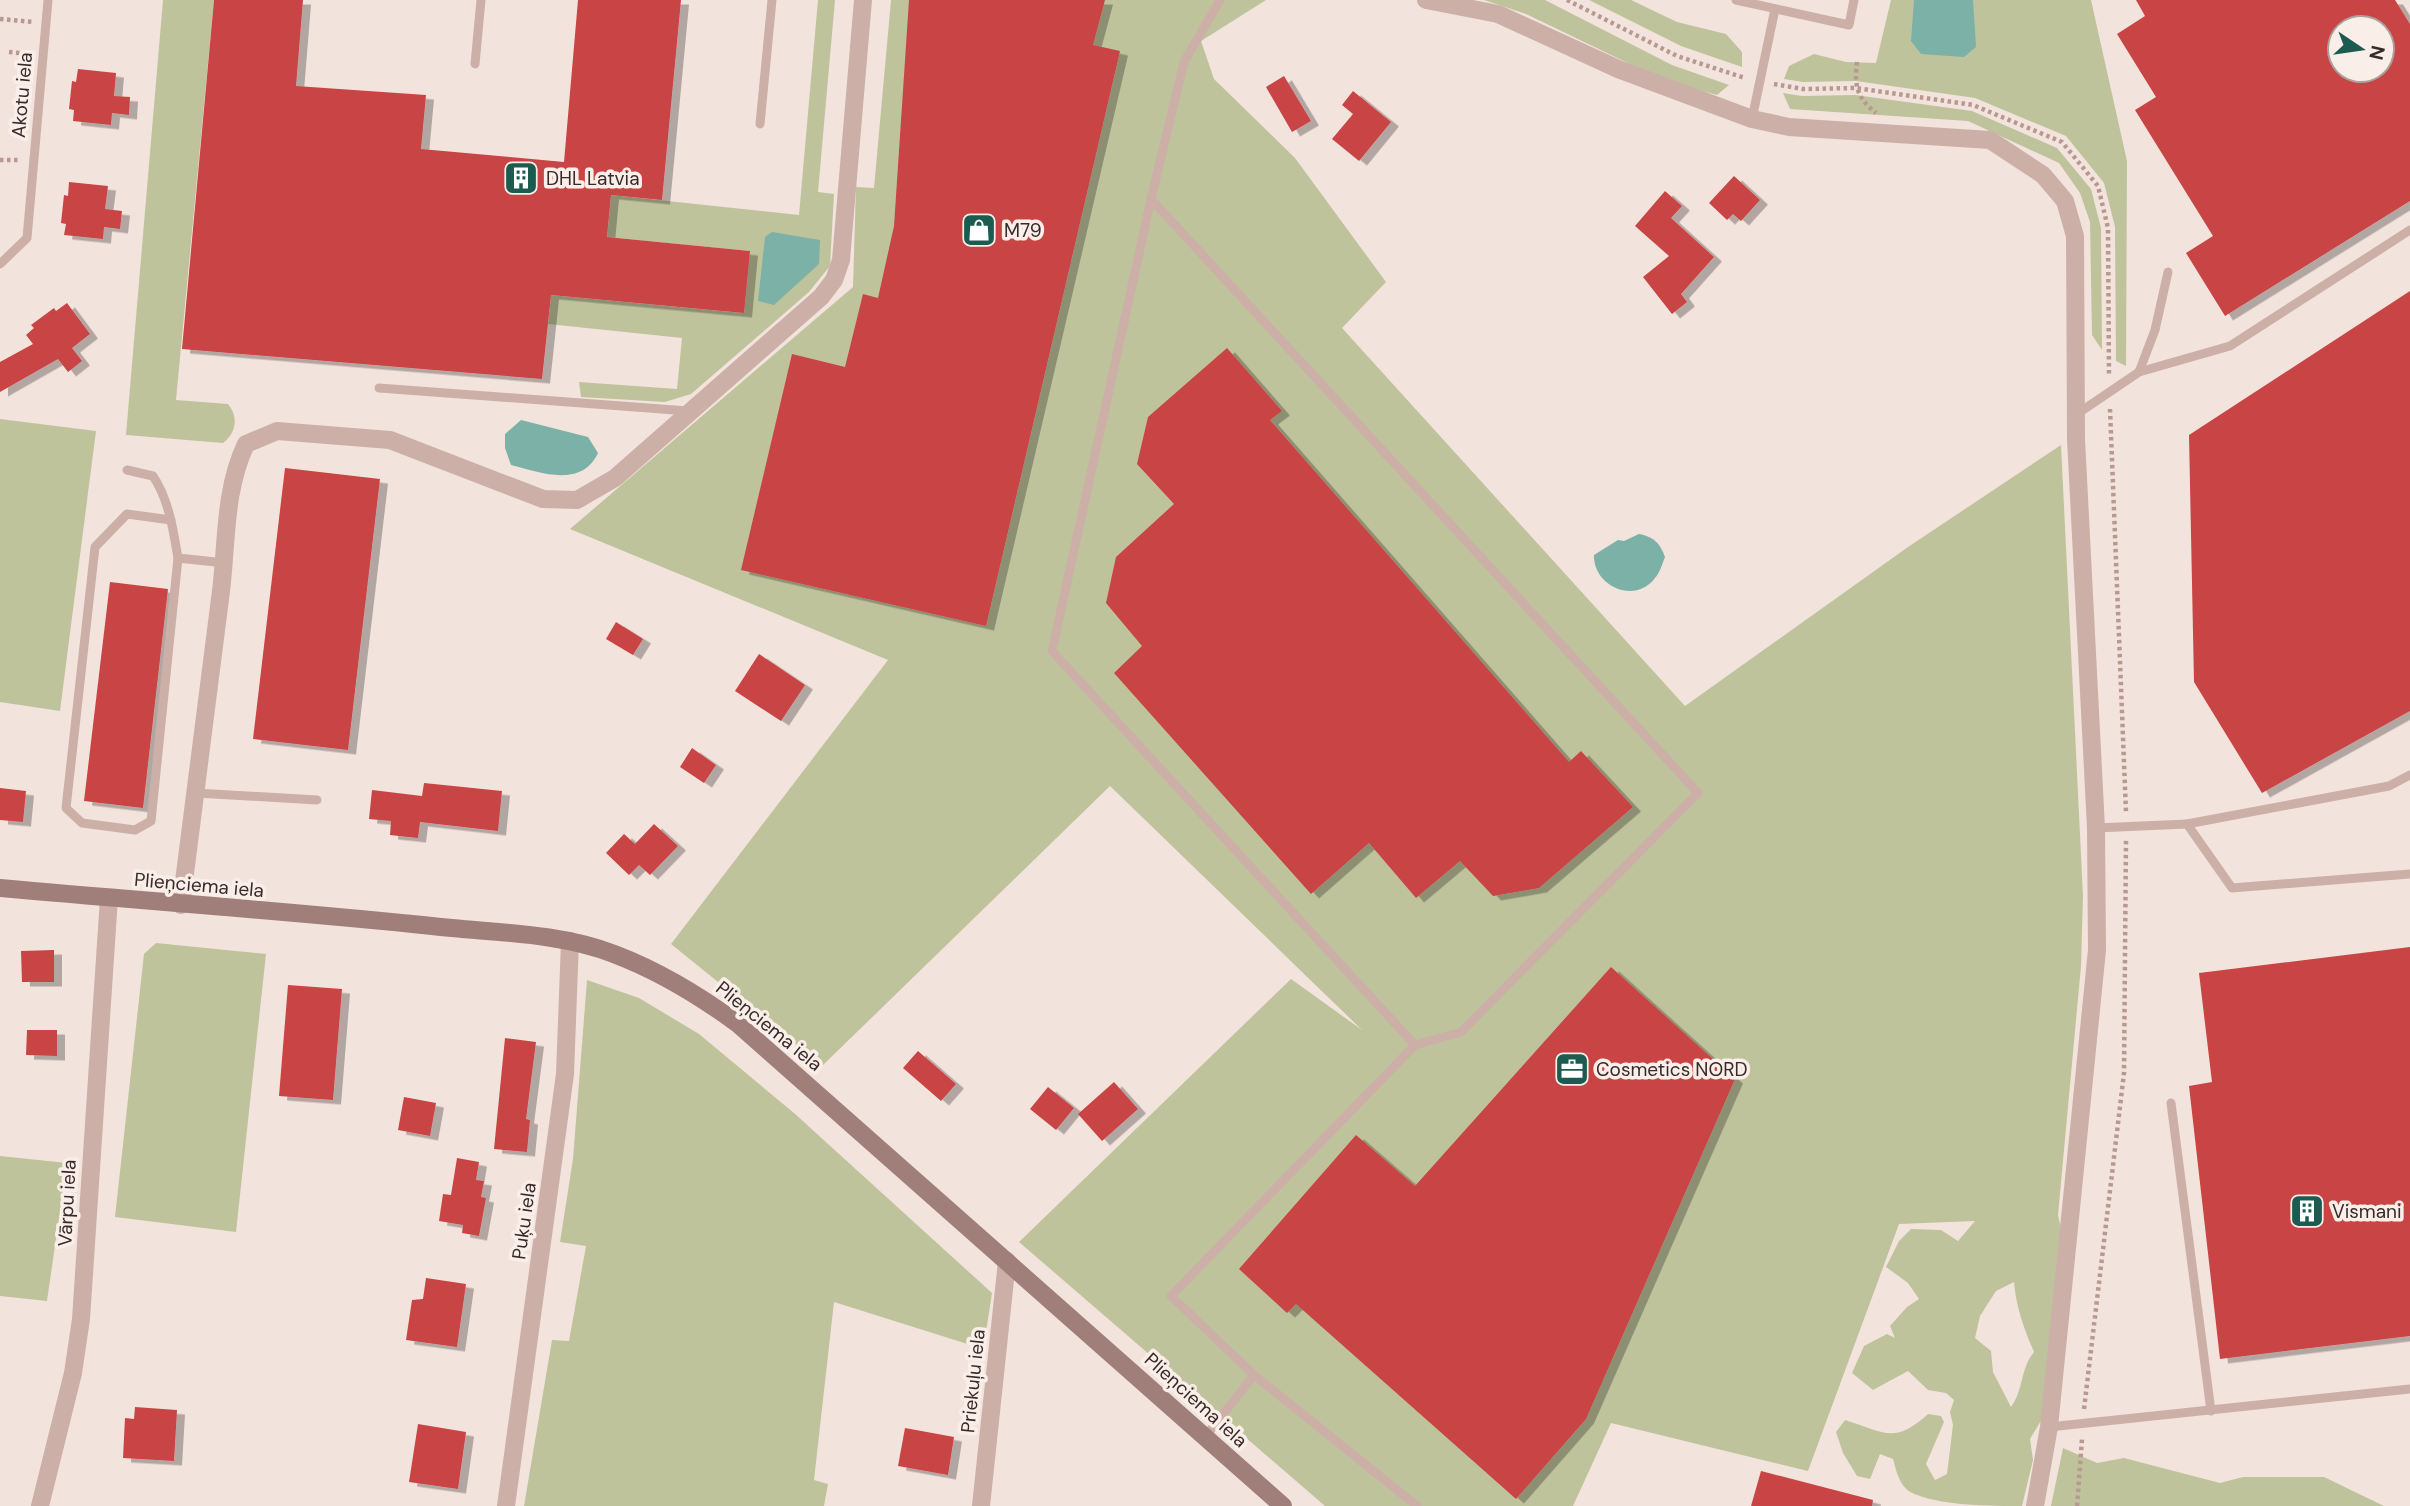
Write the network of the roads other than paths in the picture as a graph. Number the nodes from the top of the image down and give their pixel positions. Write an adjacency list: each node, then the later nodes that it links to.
1 (48, 0): 15 (lane, Akotu iela)
2 (481, 0): 10 (lane)
3 (772, 0): 12 (lane)
4 (863, 0): 19 (street)
5 (1220, 0): 13 (lane)
6 (1426, 0): 11 (street)
7 (1736, 0): 9 (lane)
8 (1854, 0): 9 (lane)
9 (1775, 9): 11 (lane)
10 (475, 64)
11 (1752, 120): 20 (street)
12 (760, 124)
13 (1151, 199): 35 (lane); 35 (lane)
14 (2410, 230): 17 (lane)
15 (0, 264)
16 (2168, 272): 17 (lane)
17 (2139, 372): 20 (lane)
18 (379, 388): 19 (lane)
19 (690, 411): 24 (street)
20 (2077, 414): 29 (street)
21 (127, 471): 22 (lane)
22 (172, 520): 23 (lane); 23 (lane)
23 (178, 558): 24 (lane)
24 (225, 563): 26 (street)
25 (2410, 775): 28 (lane)
26 (196, 793): 27 (lane); 33 (street)
27 (317, 800)
28 (2187, 824): 29 (lane); 30 (lane)
29 (2096, 828): 41 (street)
30 (2410, 874)
31 (0, 888): 32 (main road, Plieņciema iela)
32 (109, 898): 33 (main road, Plieņciema iela); 43 (street, Vārpu iela)
33 (181, 905): 34 (main road, Plieņciema iela)
34 (570, 941): 37 (main road, Plieņciema iela); 44 (street, Puķu iela)
35 (1415, 1045): 38 (lane)
36 (2171, 1103): 40 (lane)
37 (1007, 1261): 42 (main road, Plieņciema iela); 45 (street, Priekuļu iela)
38 (1254, 1375): 42 (lane); 47 (lane)
39 (2410, 1389): 40 (lane)
40 (2211, 1410): 41 (lane)
41 (2049, 1427): 48 (street)
42 (1205, 1437): 46 (main road, Plieņciema iela)
43 (40, 1506)
44 (506, 1506)
45 (981, 1506)
46 (1283, 1506)
47 (1417, 1506)
48 (2035, 1506)

